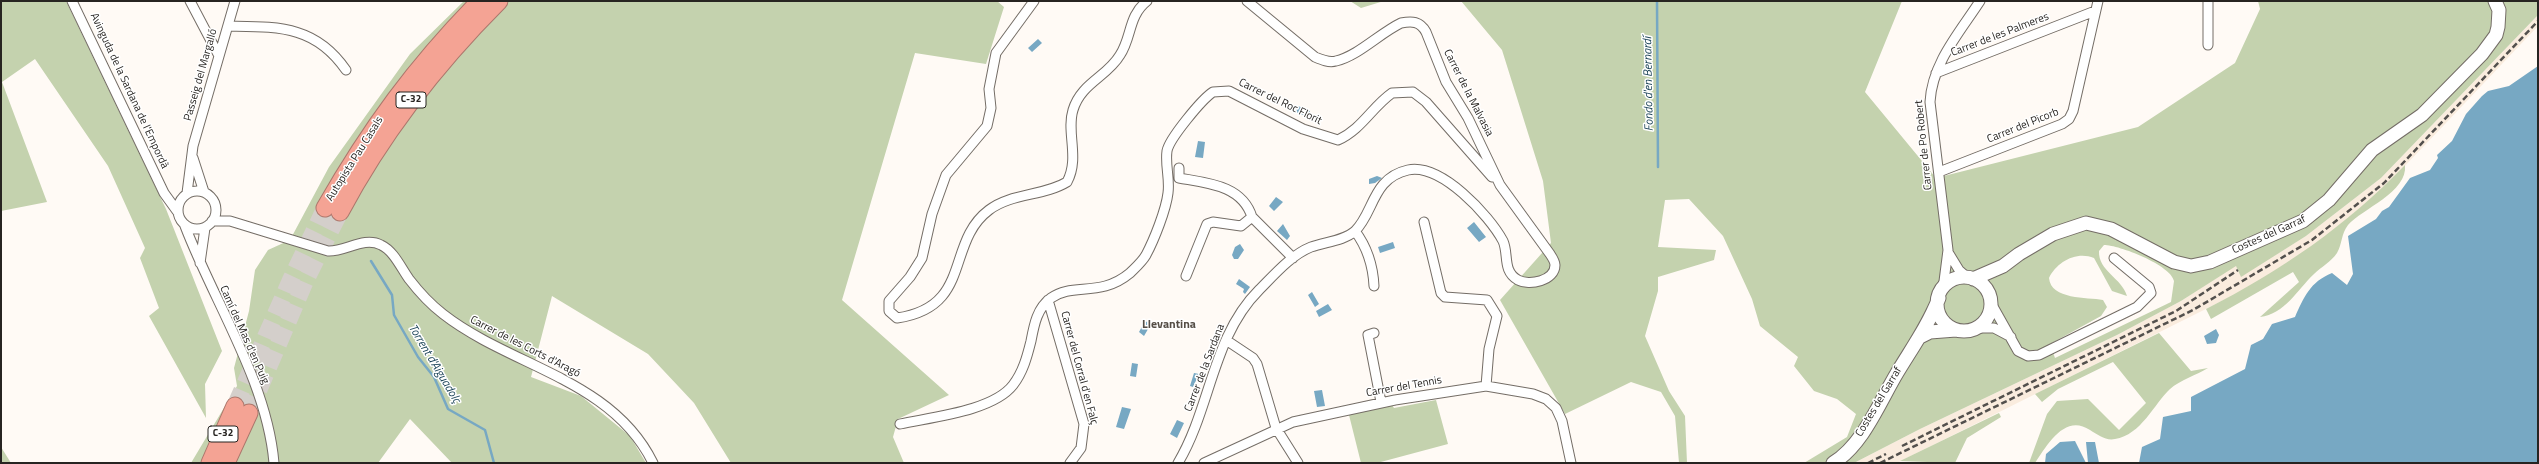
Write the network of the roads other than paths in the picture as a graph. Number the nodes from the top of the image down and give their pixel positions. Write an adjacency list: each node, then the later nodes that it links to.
1 (72, 1): 24 (street, Avinguda de la Sardana de l'Empordà)
2 (190, 1): 16 (street)
3 (235, 1): 14 (street, Passeig del Margalló)
4 (480, 1): 5 (highway, Autopista Pau Casals / C-32)
5 (499, 1)
6 (1034, 1): 7 (street)
7 (1147, 1)
8 (1247, 1): 22 (street, Carrer de la Malvasia)
9 (1980, 1): 18 (street, Carrer de Po Robert)
10 (2098, 1): 13 (street, Carrer del Picorb)
11 (2208, 1): 15 (street)
12 (2495, 1): 39 (main road, Costes del Garraf)
13 (2095, 11): 18 (street, Carrer de les Palmeres); 21 (street, Carrer del Picorb)
14 (228, 26): 16 (street, Passeig del Margalló); 17 (street)
15 (2208, 45)
16 (219, 56): 19 (street, Passeig del Margalló)
17 (346, 70)
18 (1936, 73): 21 (street, Carrer de Po Robert)
19 (192, 155): 23 (street); 25 (street, Passeig del Margalló)
20 (1179, 168): 28 (street)
21 (1939, 172): 35 (street, Carrer de Po Robert)
22 (1500, 185): 34 (street, Carrer de la Malvasia); 44 (street, Carrer del Roc Florit)
23 (204, 192): 25 (street); 26 (street)
24 (164, 193): 25 (street); 27 (street, Avinguda de la Sardana de l'Empordà)
25 (184, 196): 27 (street)
26 (216, 209): 29 (street); 30 (street)
27 (177, 211): 32 (street)
28 (1252, 217): 36 (street); 40 (street)
29 (212, 221): 30 (street); 33 (street)
30 (230, 221): 59 (street, Carrer de les Corts d'Aragó)
31 (1424, 222): 52 (street)
32 (184, 226): 33 (street); 38 (street, Camí del Mas d'en Puig)
33 (205, 228): 38 (street)
34 (1355, 231): 36 (street, Carrer de la Sardana); 42 (street)
35 (1948, 250): 41 (street, Carrer de Po Robert); 43 (street, Carrer de Po Robert)
36 (1293, 258): 51 (street, Carrer de la Sardana)
37 (2114, 258): 50 (street)
38 (199, 264): 58 (street, Camí del Mas d'en Puig)
39 (2002, 266): 41 (main road, Costes del Garraf); 45 (main road)
40 (1186, 276)
41 (1971, 279): 43 (main road); 45 (main road)
42 (1374, 286)
43 (1941, 293): 47 (main road); 49 (main road, Costes del Garraf)
44 (1048, 300): 54 (street); 60 (street, Carrer del Corral d'en Falç)
45 (1990, 300): 46 (main road); 50 (street)
46 (1977, 328): 47 (main road); 50 (street)
47 (1956, 330): 49 (main road)
48 (1374, 333): 53 (street)
49 (1920, 337): 65 (main road, Costes del Garraf)
50 (2011, 337)
51 (1226, 340): 55 (street); 61 (street, Carrer de la Sardana)
52 (1486, 386): 53 (street, Carrer del Tennis); 64 (street, Carrer del Tennis)
53 (1381, 402): 55 (street, Carrer del Tennis)
54 (900, 424)
55 (1276, 428): 62 (street, Carrer del Tennis); 63 (street)
56 (210, 463): 57 (highway, C-32)
57 (226, 463)
58 (274, 463)
59 (653, 463)
60 (1070, 463)
61 (1178, 463)
62 (1204, 463)
63 (1298, 463)
64 (1571, 463)
65 (1833, 463)

